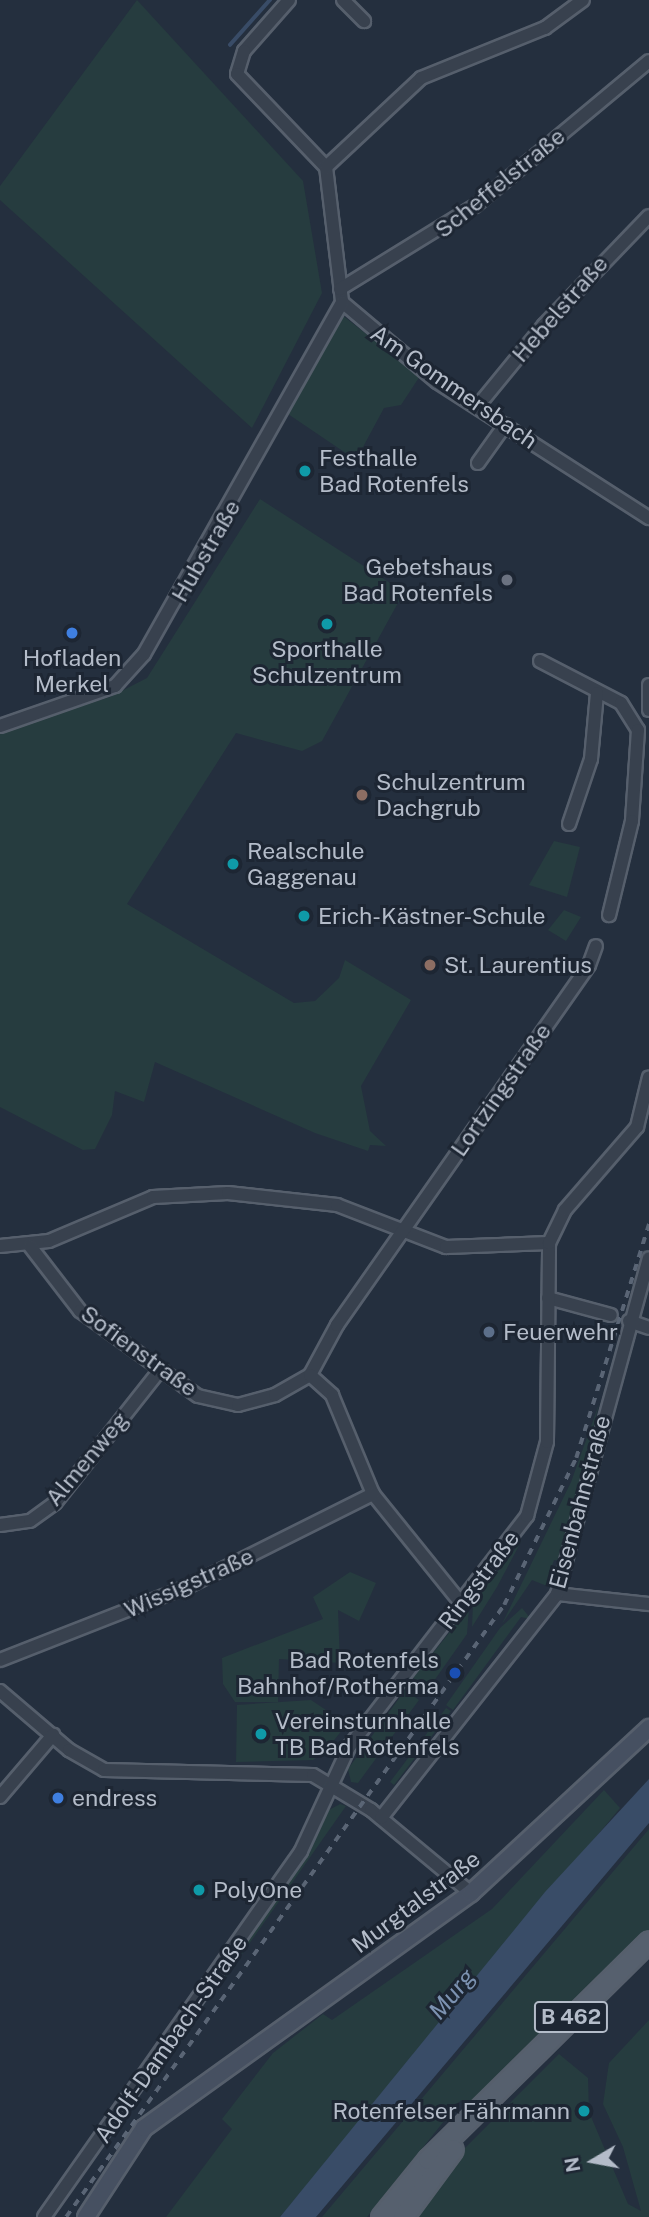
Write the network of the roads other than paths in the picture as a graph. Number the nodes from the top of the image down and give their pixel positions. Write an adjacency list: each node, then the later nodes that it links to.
1 (289, 0): 6 (street)
2 (343, 0): 4 (street)
3 (583, 0): 6 (street)
4 (365, 21)
5 (649, 61): 8 (street, Scheffelstraße)
6 (326, 167): 8 (street)
7 (649, 216): 9 (street, Hebelstraße)
8 (341, 295): 9 (street, Am Gommersbach); 17 (street, Hubstraße)
9 (477, 407): 10 (street, Am Gommersbach)
10 (505, 425): 11 (street); 12 (street, Am Gommersbach)
11 (478, 463)
12 (649, 518)
13 (540, 661): 15 (street)
14 (649, 685): 16 (street)
15 (597, 693): 18 (street); 19 (street)
16 (649, 710)
17 (0, 726)
18 (569, 824)
19 (609, 915)
20 (596, 946): 23 (street, Lortzingstraße)
21 (649, 1077): 22 (street)
22 (643, 1128): 24 (street)
23 (402, 1232): 24 (street); 25 (street); 33 (street, Sofienstraße)
24 (549, 1243): 28 (street, Ringstraße)
25 (30, 1246): 26 (street); 32 (street, Sofienstraße)
26 (0, 1247)
27 (649, 1258): 30 (street, Eisenbahnstraße)
28 (548, 1298): 29 (street); 37 (street, Ringstraße)
29 (611, 1315)
30 (629, 1321): 31 (street); 36 (street, Eisenbahnstraße)
31 (649, 1328)
32 (160, 1370): 33 (street, Sofienstraße); 35 (street, Almenweg)
33 (310, 1375): 34 (street)
34 (373, 1494): 37 (street); 39 (street, Wissigstraße)
35 (0, 1525)
36 (557, 1594): 38 (street); 45 (street, Eisenbahnstraße)
37 (461, 1603): 43 (street, Ringstraße)
38 (649, 1604)
39 (0, 1660)
40 (0, 1691): 42 (street)
41 (649, 1728): 46 (street, Murgtalstraße)
42 (53, 1735): 43 (street); 44 (street)
43 (328, 1782): 45 (street); 49 (street, Adolf-Dambach-Straße)
44 (0, 1797)
45 (381, 1818): 46 (street)
46 (471, 1893): 50 (street, Murgtalstraße)
47 (649, 1941): 48 (main road, B 462)
48 (495, 2097): 51 (main road, B 462); 52 (main road, B 462)
49 (44, 2217)
50 (86, 2217)
51 (381, 2217)
52 (402, 2217)

